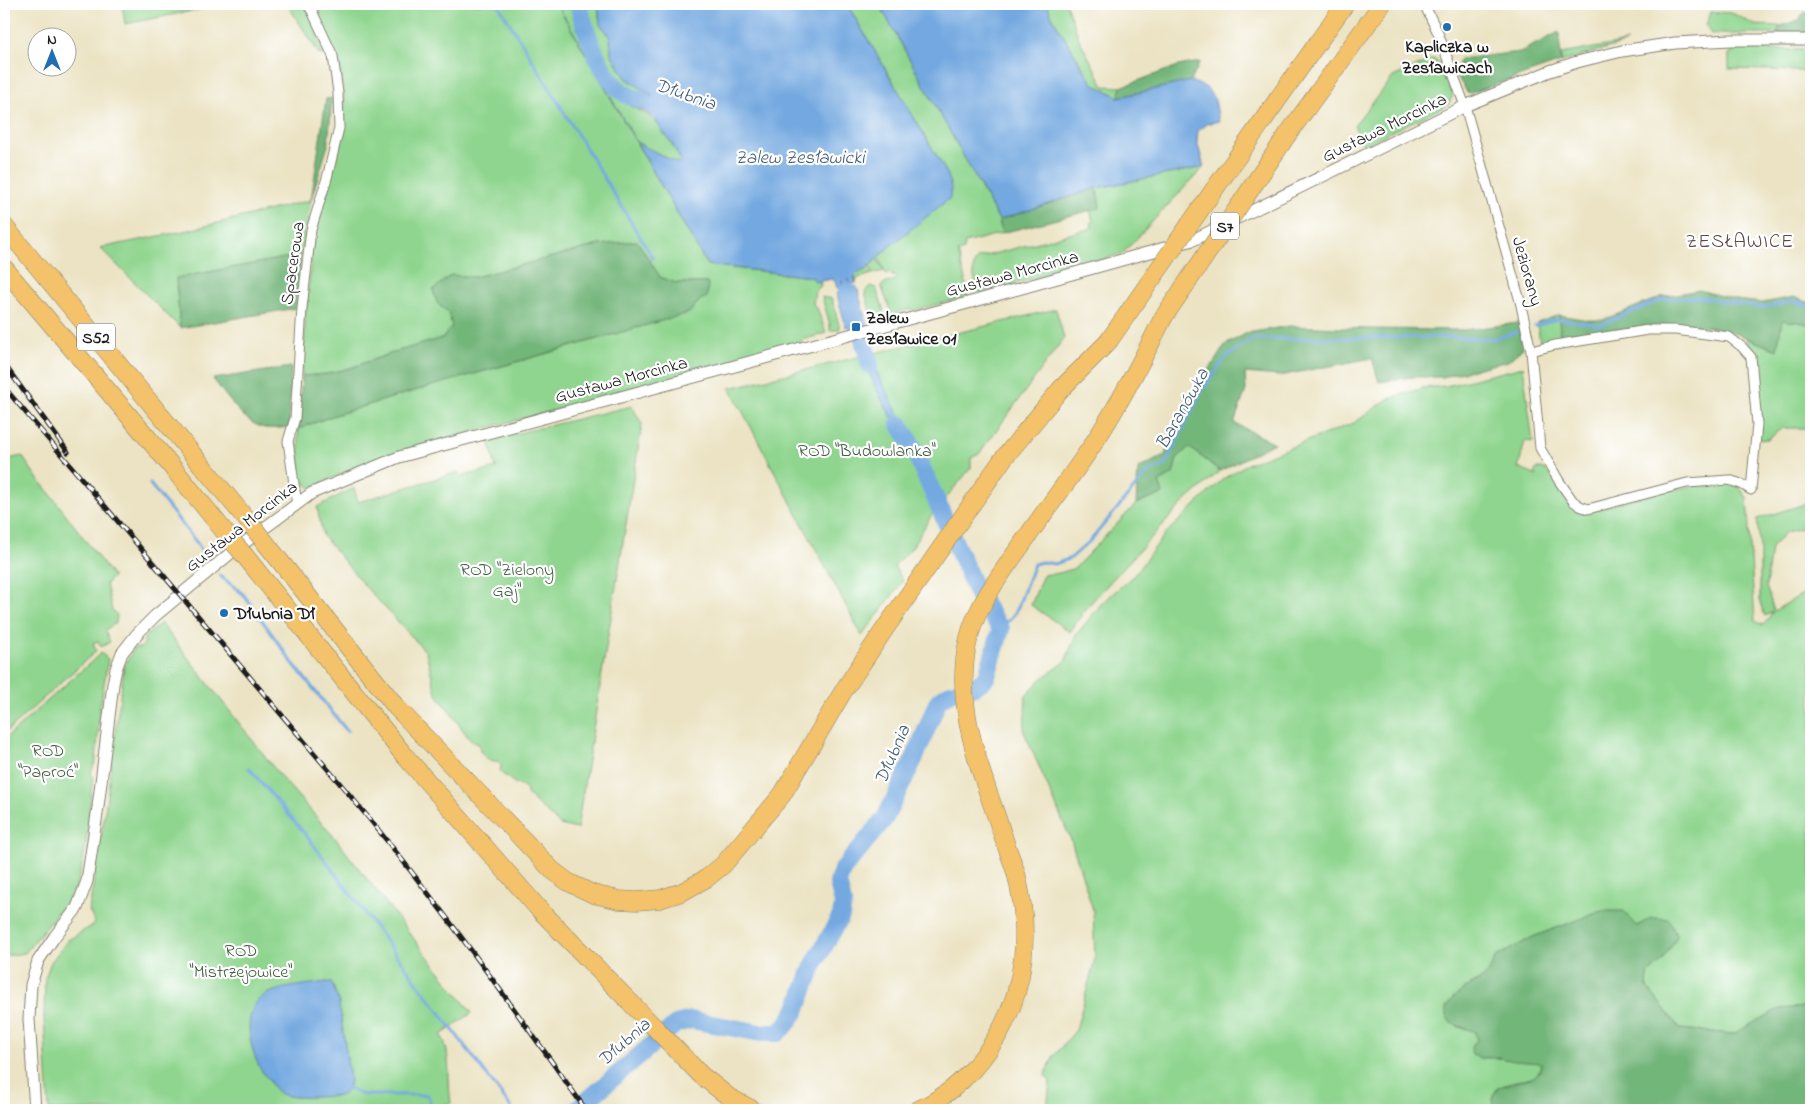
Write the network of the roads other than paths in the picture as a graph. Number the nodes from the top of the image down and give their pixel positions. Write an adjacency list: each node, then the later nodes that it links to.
1 (307, 4): 10 (street, Spacerowa)
2 (1345, 4): 11 (highway, S7, bridge)
3 (1382, 4): 14 (highway, S7, bridge)
4 (1424, 4): 6 (street, Jeziorany)
5 (1811, 40): 6 (street, Gustawa Morcinka)
6 (1465, 106): 9 (street, Jeziorany); 10 (street, Gustawa Morcinka)
7 (4, 226): 11 (highway, S52, bridge)
8 (4, 268): 12 (highway, S52, bridge)
9 (1531, 351): 9 (street, Jeziorany)
10 (297, 505): 13 (street, Gustawa Morcinka)
11 (398, 708)
12 (747, 1107)
13 (35, 1110)
14 (918, 1110)

